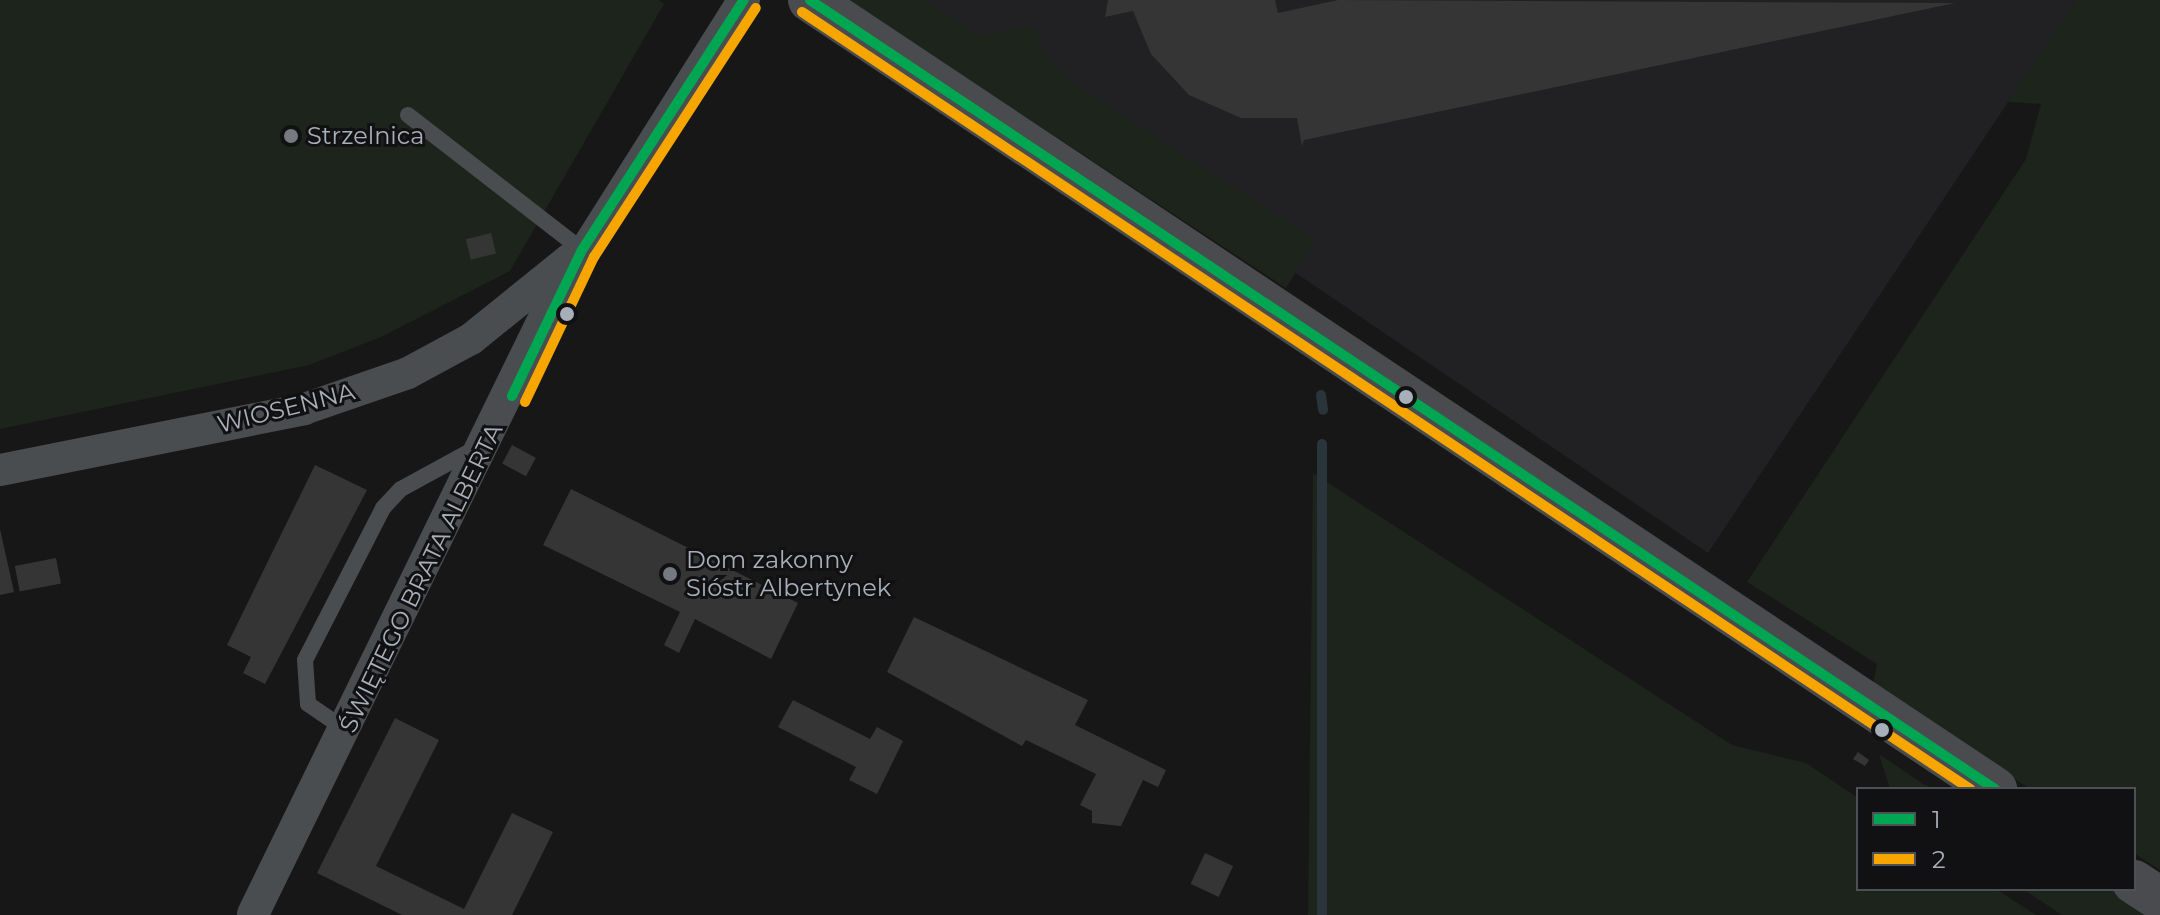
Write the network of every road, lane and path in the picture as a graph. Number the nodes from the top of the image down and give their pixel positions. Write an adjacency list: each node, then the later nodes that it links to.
1 (744, 0): 4 (street, ŚWIĘTEGO BRATA ALBERTA)
2 (810, 0): 8 (main road)
3 (408, 115): 4 (lane)
4 (582, 250): 5 (street, ŚWIĘTEGO BRATA ALBERTA); 6 (street, WIOSENNA)
5 (485, 443): 7 (street, ŚWIĘTEGO BRATA ALBERTA); 7 (lane)
6 (0, 470)
7 (346, 730): 11 (street, ŚWIĘTEGO BRATA ALBERTA)
8 (1992, 787)
9 (2136, 883): 10 (main road)
10 (2160, 899)
11 (253, 914)

